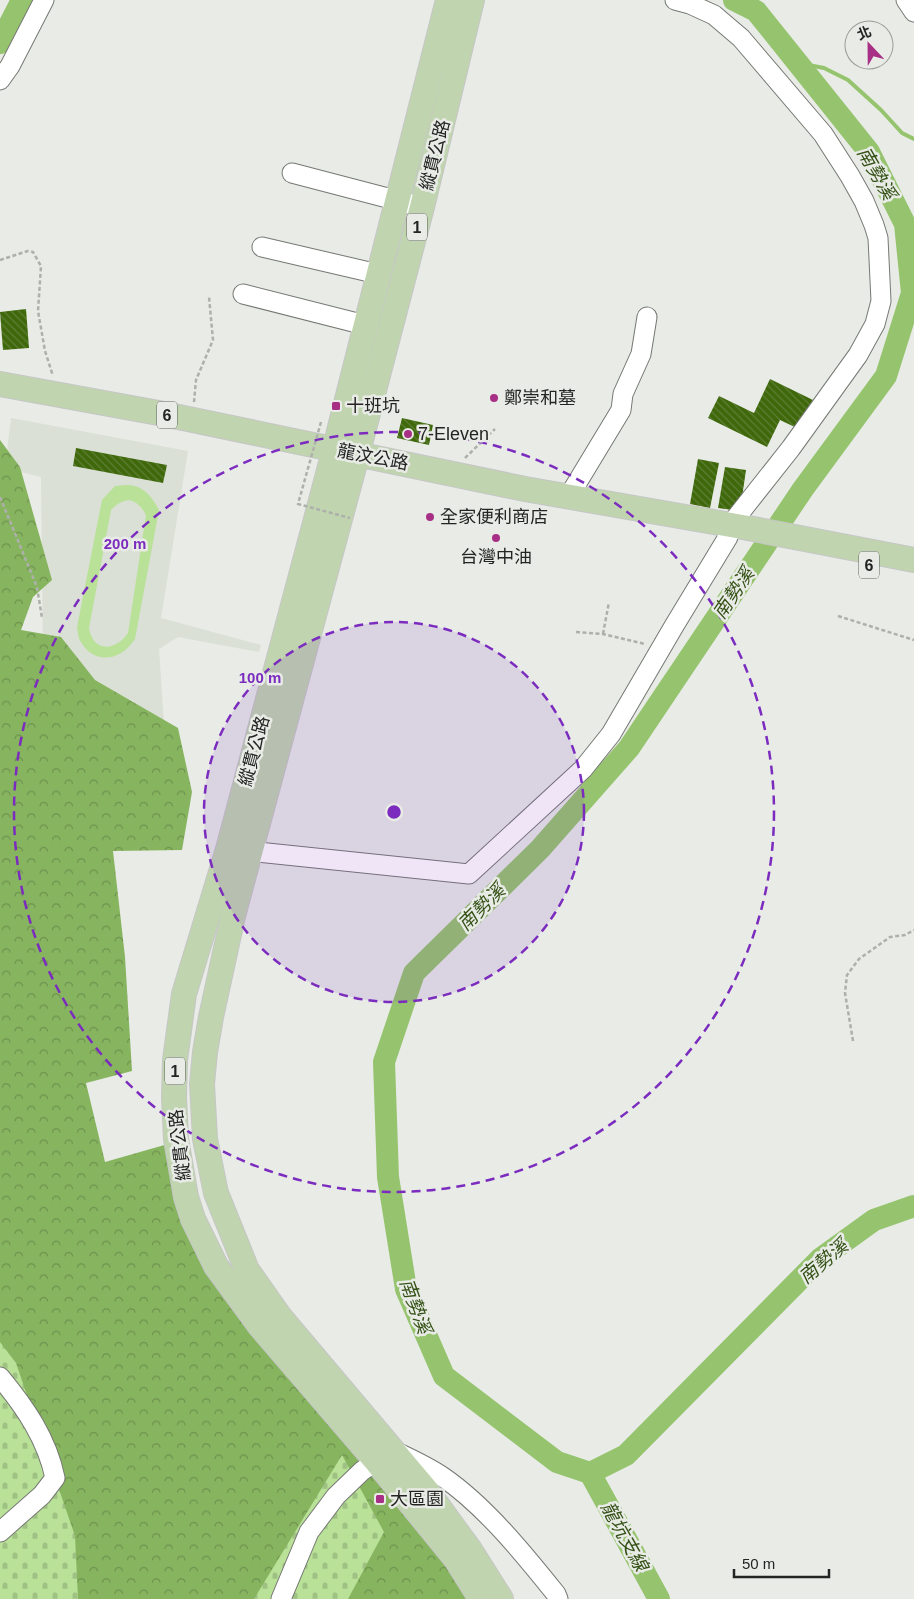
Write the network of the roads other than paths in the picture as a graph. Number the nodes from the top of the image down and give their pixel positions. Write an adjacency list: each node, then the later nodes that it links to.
1 (44, 0): 7 (street)
2 (448, 0): 9 (main road, 縱貫公路 / 1)
3 (472, 0): 10 (main road, 縱貫公路 / 1)
4 (675, 0): 22 (street)
5 (906, 0): 6 (street)
6 (914, 12)
7 (0, 80)
8 (292, 173): 9 (street)
9 (397, 201): 10 (street); 12 (main road, 縱貫公路 / 1)
10 (422, 207): 19 (main road, 縱貫公路 / 1)
11 (262, 247): 12 (street)
12 (378, 274): 15 (main road, 縱貫公路 / 1)
13 (244, 294): 15 (street)
14 (647, 317): 21 (street)
15 (365, 325): 18 (main road, 縱貫公路 / 1)
16 (0, 384): 18 (main road, 龍汶公路 / 6)
17 (0, 399): 18 (main road, 龍汶公路 / 6)
18 (332, 456): 19 (main road, 龍汶公路 / 6); 26 (main road, 縱貫公路 / 1)
19 (355, 460): 20 (main road, 龍汶公路 / 6); 26 (main road, 縱貫公路 / 1)
20 (524, 494): 21 (main road, 龍汶公路 / 6); 22 (main road, 龍汶公路 / 6)
21 (569, 496): 22 (main road, 龍汶公路 / 6)
22 (737, 532): 23 (main road, 6); 26 (street)
23 (826, 550): 24 (main road, 6); 25 (main road, 6)
24 (914, 560)
25 (914, 573)
26 (239, 850): 28 (main road, 縱貫公路 / 1); 28 (main road, 縱貫公路 / 1)
27 (0, 1377): 29 (street)
28 (384, 1456): 30 (street); 31 (main road, 縱貫公路 / 1); 32 (main road, 縱貫公路 / 1); 33 (street)
29 (0, 1532)
30 (281, 1599)
31 (481, 1599)
32 (501, 1599)
33 (558, 1599)

